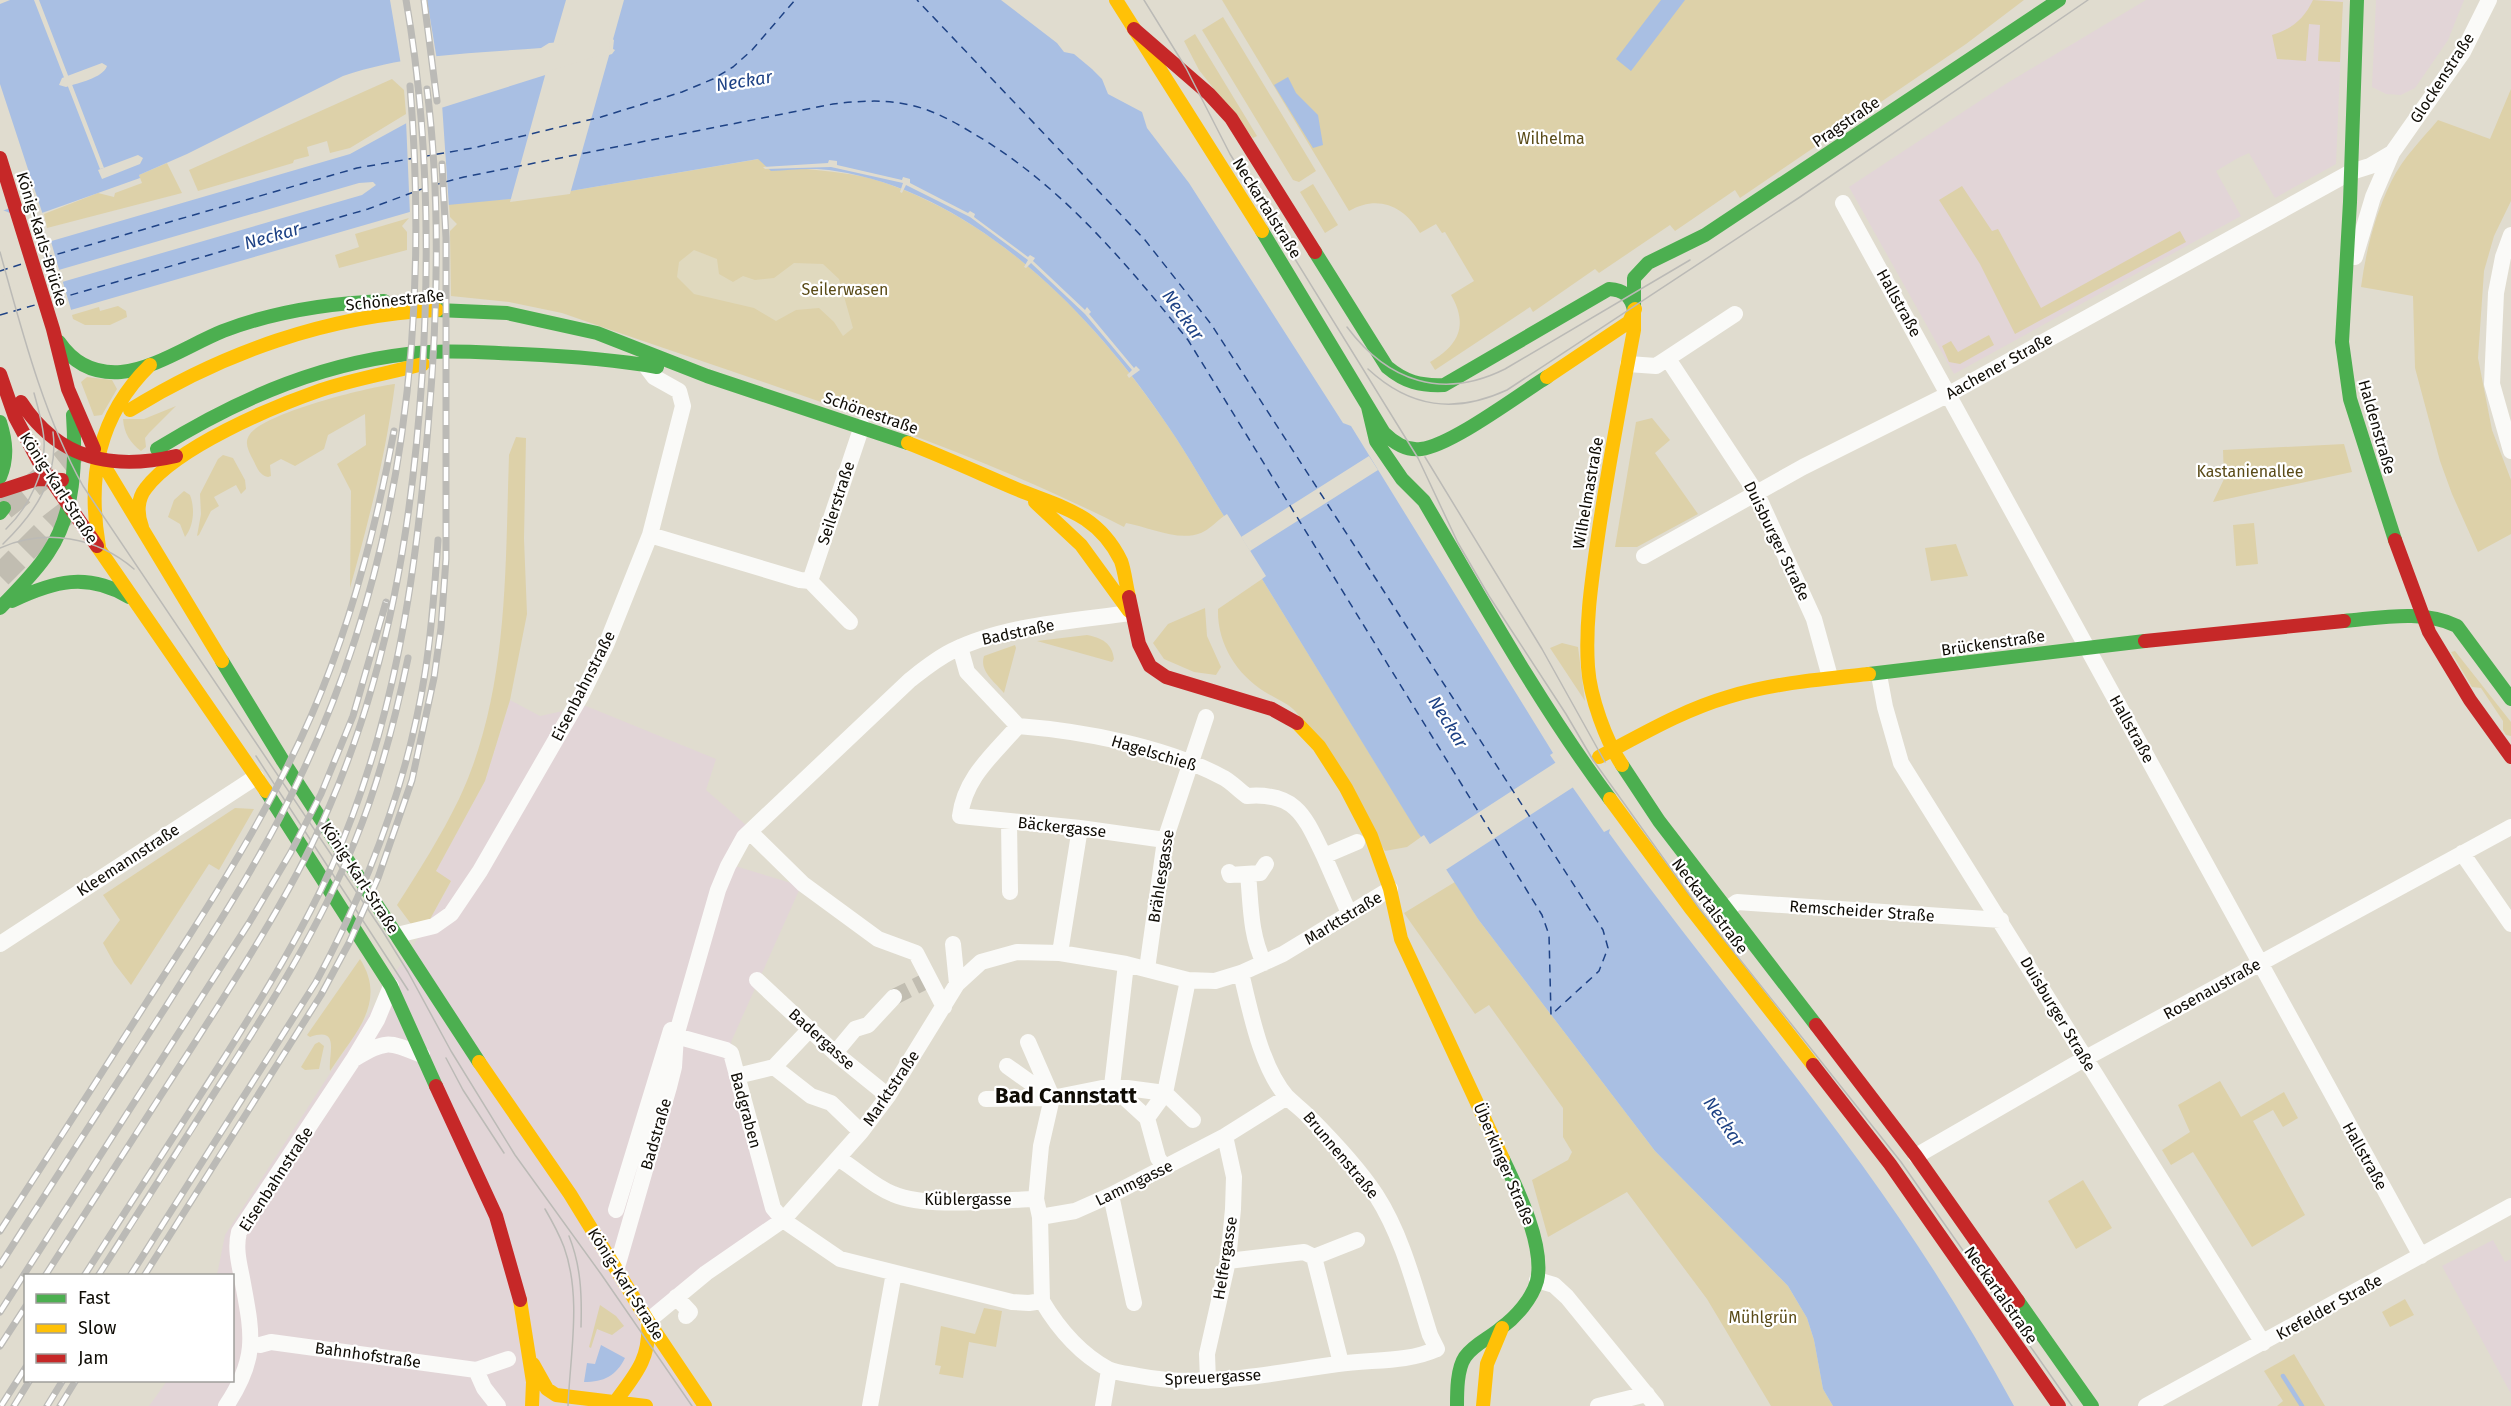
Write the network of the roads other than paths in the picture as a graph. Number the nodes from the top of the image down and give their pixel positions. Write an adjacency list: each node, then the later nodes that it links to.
1 (1116, 0): 5 (main road, Neckartalstraße)
2 (2059, 0): 11 (main road, Pragstraße)
3 (2357, 0): 8 (main road, Haldenstraße)
4 (2489, 0): 6 (street, Glockenstraße)
5 (1134, 29): 24 (main road, Neckartalstraße); 29 (main road, Neckartalstraße)
6 (2392, 153): 8 (street, Glockenstraße); 12 (street, Glockenstraße)
7 (0, 158): 17 (main road, König-Karls-Brücke)
8 (2351, 172): 12 (main road, Haldenstraße); 27 (street, Aachener Straße)
9 (1843, 203): 27 (street, Hallstraße)
10 (2511, 235): 35 (street)
11 (1647, 264): 13 (main road, Pragstraße); 14 (main road)
12 (2346, 286): 54 (main road, Haldenstraße)
13 (1581, 305): 14 (main road); 24 (main road, Pragstraße)
14 (1635, 308): 21 (main road, Wilhelmastraße); 29 (main road, Neckartalstraße)
15 (461, 311): 23 (main road); 26 (main road, Schönestraße); 30 (main road, Schönestraße)
16 (1734, 314): 19 (street)
17 (53, 329): 23 (main road); 33 (main road, König-Karl-Straße)
18 (464, 353): 20 (main road, Schönestraße); 34 (main road); 36 (main road, Schönestraße)
19 (1668, 359): 21 (street); 43 (street, Duisburger Straße)
20 (645, 364): 26 (main road, Schönestraße); 47 (street, Eisenbahnstraße)
21 (1628, 364): 63 (main road, Wilhelmastraße)
22 (0, 365): 33 (main road)
23 (150, 365): 28 (main road)
24 (1387, 367)
25 (0, 374): 39 (main road, König-Karl-Straße)
26 (707, 376): 32 (main road, Schönestraße)
27 (1949, 394): 43 (street, Aachener Straße); 56 (street, Hallstraße)
28 (116, 406): 36 (main road); 37 (main road)
29 (1368, 407): 65 (main road, Neckartalstraße)
30 (130, 410)
31 (0, 422): 38 (main road)
32 (862, 426): 42 (main road, Schönestraße); 50 (street, Seilerstraße)
33 (74, 441): 37 (main road, König-Karl-Straße); 37 (main road); 40 (main road)
34 (193, 451): 36 (main road); 46 (main road)
35 (2511, 451)
36 (155, 455): 37 (main road)
37 (99, 459): 44 (main road); 46 (main road, König-Karl-Straße)
38 (0, 477)
39 (49, 478): 40 (main road); 41 (main road); 45 (main road, König-Karl-Straße)
40 (72, 482): 44 (main road); 45 (main road)
41 (0, 491)
42 (1021, 491): 53 (main road, Schönestraße); 53 (main road, Schönestraße)
43 (1757, 494): 49 (street, Aachener Straße); 59 (street, Duisburger Straße)
44 (98, 498): 46 (main road); 48 (main road)
45 (67, 505): 48 (main road, König-Karl-Straße); 52 (main road)
46 (145, 535): 85 (main road, König-Karl-Straße)
47 (651, 536): 50 (street); 85 (street, Eisenbahnstraße)
48 (102, 554): 51 (main road, König-Karl-Straße)
49 (1644, 556)
50 (810, 581): 55 (street)
51 (135, 602): 52 (main road); 67 (main road, König-Karl-Straße)
52 (0, 609)
53 (1130, 613): 57 (street, Badstraße); 79 (main road)
54 (2423, 616): 56 (main road, Brückenstraße); 60 (main road, Brückenstraße); 64 (main road, Haldenstraße)
55 (850, 622)
56 (2087, 647): 58 (main road, Brückenstraße); 90 (street, Hallstraße)
57 (960, 648): 62 (street); 71 (street, Badstraße)
58 (1879, 675): 59 (main road, Brückenstraße); 83 (street, Duisburger Straße)
59 (1830, 677): 63 (main road, Brückenstraße)
60 (2511, 699)
61 (1206, 717): 66 (street, Brählesgasse)
62 (1018, 726): 66 (street, Hagelschieß); 68 (street, Bäckergasse)
63 (1612, 750): 65 (main road, Brückenstraße); 81 (main road, Neckartalstraße)
64 (2511, 757)
65 (1588, 762): 166 (main road, Neckartalstraße)
66 (1192, 763): 72 (street, Brählesgasse); 75 (street, Hagelschieß)
67 (256, 777): 86 (street, Kleemannstraße); 97 (main road, König-Karl-Straße)
68 (1009, 822): 70 (street, Bäckergasse); 80 (street)
69 (2511, 827): 74 (street, Rosenaustraße)
70 (1080, 828): 72 (street, Bäckergasse); 88 (street)
71 (750, 832): 99 (street, Badstraße); 100 (street)
72 (1164, 840): 92 (street, Brählesgasse)
73 (1357, 842): 75 (street)
74 (2462, 853): 84 (street); 90 (street, Rosenaustraße)
75 (1324, 856): 82 (street, Hagelschieß)
76 (1266, 864): 78 (street)
77 (1229, 872): 78 (street)
78 (1248, 875): 89 (street)
79 (1390, 889): 82 (street, Marktstraße); 136 (main road, Überkinger Straße)
80 (1010, 892)
81 (1726, 910): 83 (street, Remscheider Straße); 121 (main road, Neckartalstraße)
82 (1349, 913): 89 (street, Marktstraße)
83 (2001, 920): 106 (street, Duisburger Straße)
84 (2511, 924)
85 (397, 934): 134 (main road, König-Karl-Straße)
86 (0, 944)
87 (953, 944): 96 (street)
88 (1060, 953): 91 (street, Marktstraße); 96 (street, Marktstraße)
89 (1264, 963): 93 (street, Marktstraße)
90 (2260, 963): 106 (street, Rosenaustraße); 131 (street, Hallstraße)
91 (1126, 964): 92 (street, Marktstraße); 111 (street)
92 (1147, 969): 95 (street, Marktstraße)
93 (1241, 973): 95 (street, Marktstraße); 114 (street, Brunnenstraße)
94 (757, 980): 101 (street, Badergasse)
95 (1188, 980): 112 (street)
96 (957, 984): 100 (street, Marktstraße)
97 (392, 986): 105 (main road, König-Karl-Straße); 107 (street, Eisenbahnstraße)
98 (894, 997): 104 (street)
99 (686, 1000): 102 (street, Badstraße); 127 (street, Badstraße)
100 (944, 1007): 113 (street, Marktstraße)
101 (810, 1029): 104 (street, Badergasse); 109 (street)
102 (676, 1036): 110 (street, Badgraben); 134 (street, Badstraße)
103 (1028, 1042): 115 (street)
104 (836, 1053): 113 (street, Badergasse)
105 (422, 1055): 107 (street, Eisenbahnstraße); 146 (main road, König-Karl-Straße)
106 (2084, 1059): 121 (street, Rosenaustraße); 143 (street, Duisburger Straße)
107 (353, 1060): 144 (street, Eisenbahnstraße)
108 (1007, 1066): 115 (street)
109 (774, 1067): 110 (street); 119 (street)
110 (737, 1076): 129 (street, Badgraben)
111 (1112, 1086): 112 (street); 115 (street); 117 (street)
112 (1165, 1093): 117 (street); 118 (street)
113 (888, 1096): 119 (street, Marktstraße)
114 (1287, 1097): 120 (street, Lammgasse); 145 (street, Brunnenstraße)
115 (1052, 1098): 116 (street); 125 (street)
116 (986, 1099)
117 (1147, 1118): 123 (street)
118 (1193, 1120)
119 (861, 1132): 122 (street, Marktstraße)
120 (1225, 1136): 123 (street, Lammgasse); 133 (street, Helfergasse)
121 (1916, 1155): 167 (main road, Neckartalstraße)
122 (839, 1159): 125 (street, Küblergasse); 129 (street, Marktstraße)
123 (1165, 1168): 124 (street, Lammgasse)
124 (1111, 1196): 128 (street, Lammgasse); 139 (street)
125 (1036, 1199): 128 (street)
126 (2511, 1206): 131 (street, Krefelder Straße)
127 (616, 1210)
128 (1040, 1217): 138 (street)
129 (783, 1220): 135 (street); 137 (street, Marktstraße)
130 (1357, 1240): 132 (street)
131 (2421, 1256): 143 (street, Krefelder Straße)
132 (1314, 1257): 133 (street); 149 (street)
133 (1228, 1261): 153 (street, Helfergasse)
134 (617, 1267): 141 (main road, König-Karl-Straße)
135 (894, 1273): 138 (street); 161 (street)
136 (1537, 1280): 142 (main road); 154 (street)
137 (676, 1297): 140 (street); 141 (street, Marktstraße)
138 (1042, 1301): 152 (street, Spreuergasse)
139 (1134, 1303)
140 (689, 1316)
141 (648, 1321): 155 (main road); 160 (main road, König-Karl-Straße)
142 (1502, 1329): 147 (main road); 150 (main road)
143 (2263, 1343): 168 (street, Krefelder Straße)
144 (256, 1345): 151 (street, Bahnhofstraße); 156 (street)
145 (1437, 1349): 147 (street); 149 (street, Spreuergasse)
146 (529, 1356): 155 (main road); 158 (main road)
147 (1465, 1357): 150 (street); 163 (main road)
148 (508, 1359): 151 (street, Bahnhofstraße)
149 (1341, 1363): 153 (street, Spreuergasse)
150 (1487, 1364): 164 (main road)
151 (476, 1370): 157 (street)
152 (1109, 1370): 153 (street, Spreuergasse); 162 (street)
153 (1208, 1381)
154 (1652, 1400): 165 (street)
155 (613, 1404): 159 (main road)
156 (226, 1406)
157 (498, 1406)
158 (532, 1406)
159 (646, 1406)
160 (705, 1406)
161 (870, 1406)
162 (1103, 1406)
163 (1457, 1406)
164 (1483, 1406)
165 (1598, 1406)
166 (2059, 1406)
167 (2091, 1406)
168 (2146, 1406)

